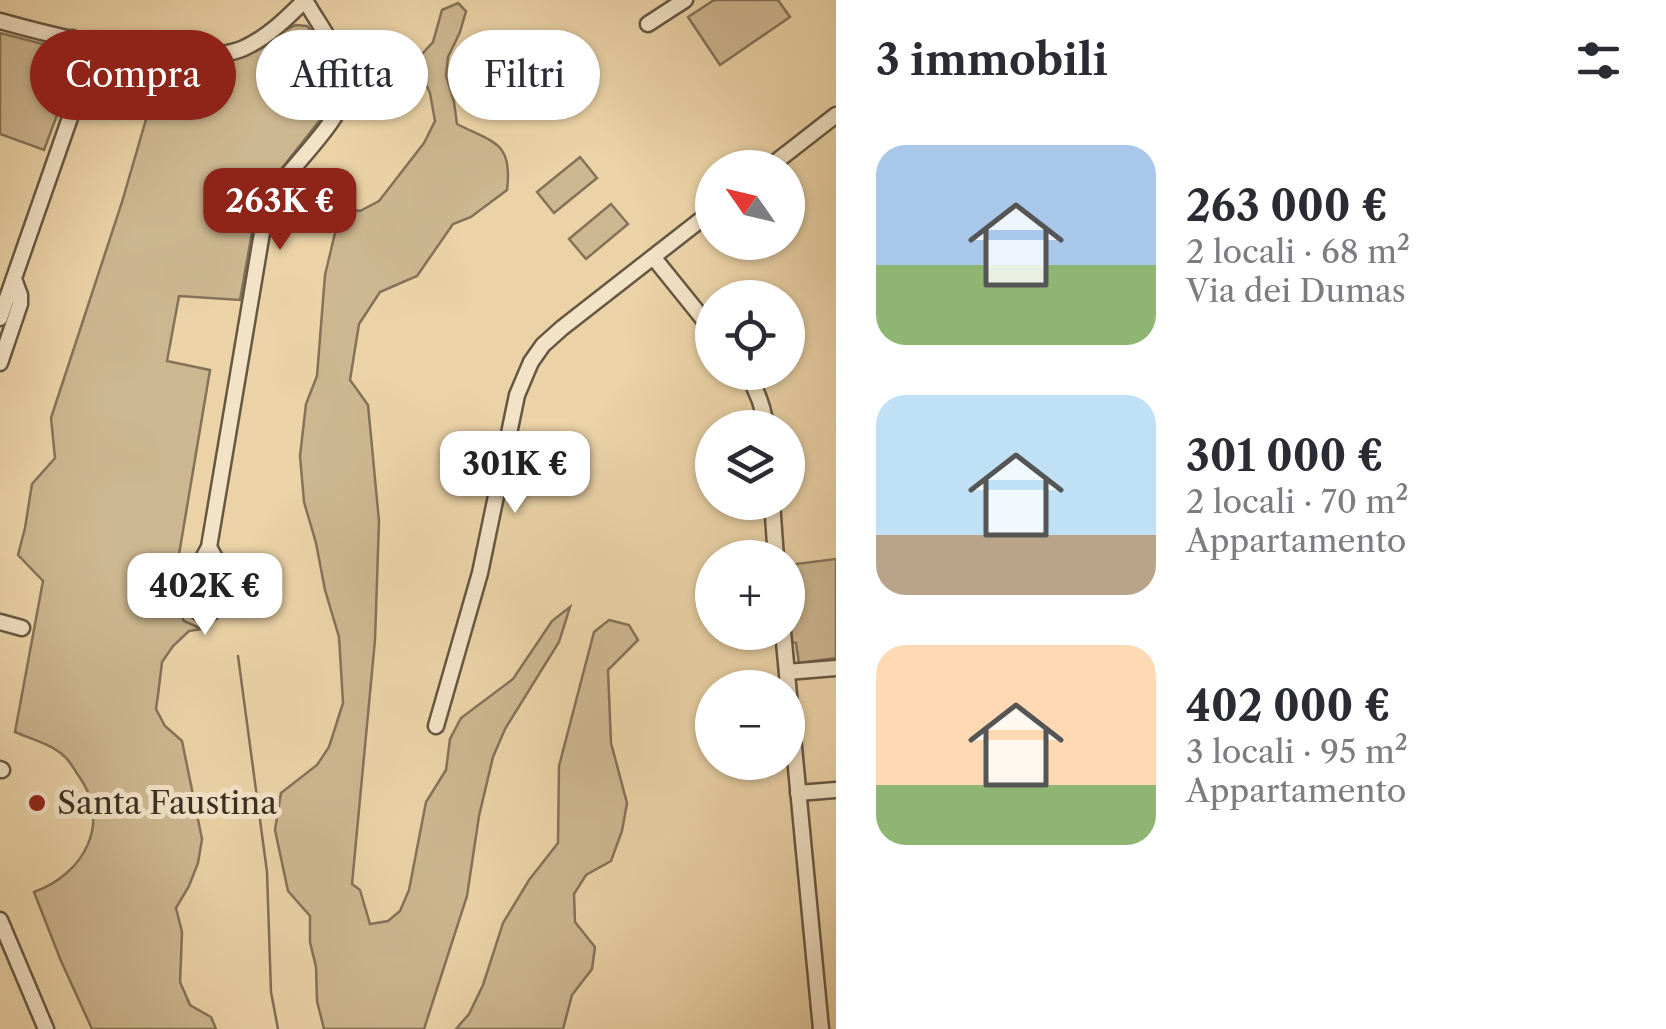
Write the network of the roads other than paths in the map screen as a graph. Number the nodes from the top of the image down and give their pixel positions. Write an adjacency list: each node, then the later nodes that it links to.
1 (305, 0): 6 (street); 16 (street)
2 (684, 0): 4 (street)
3 (0, 21): 5 (street)
4 (648, 24)
5 (38, 30)
6 (236, 50)
7 (836, 115): 9 (street)
8 (69, 120): 12 (street)
9 (791, 150)
10 (695, 225): 11 (street)
11 (654, 258): 13 (street); 23 (street)
12 (14, 279): 14 (street); 15 (street)
13 (695, 309)
14 (0, 318)
15 (0, 364)
16 (209, 547)
17 (0, 622): 18 (street)
18 (22, 628)
19 (836, 668): 20 (street)
20 (805, 673)
21 (805, 676): 22 (street)
22 (836, 676)
23 (436, 726)
24 (797, 780): 26 (street)
25 (836, 790): 26 (street)
26 (798, 793): 29 (street)
27 (0, 920): 28 (street)
28 (46, 1029)
29 (820, 1029)

